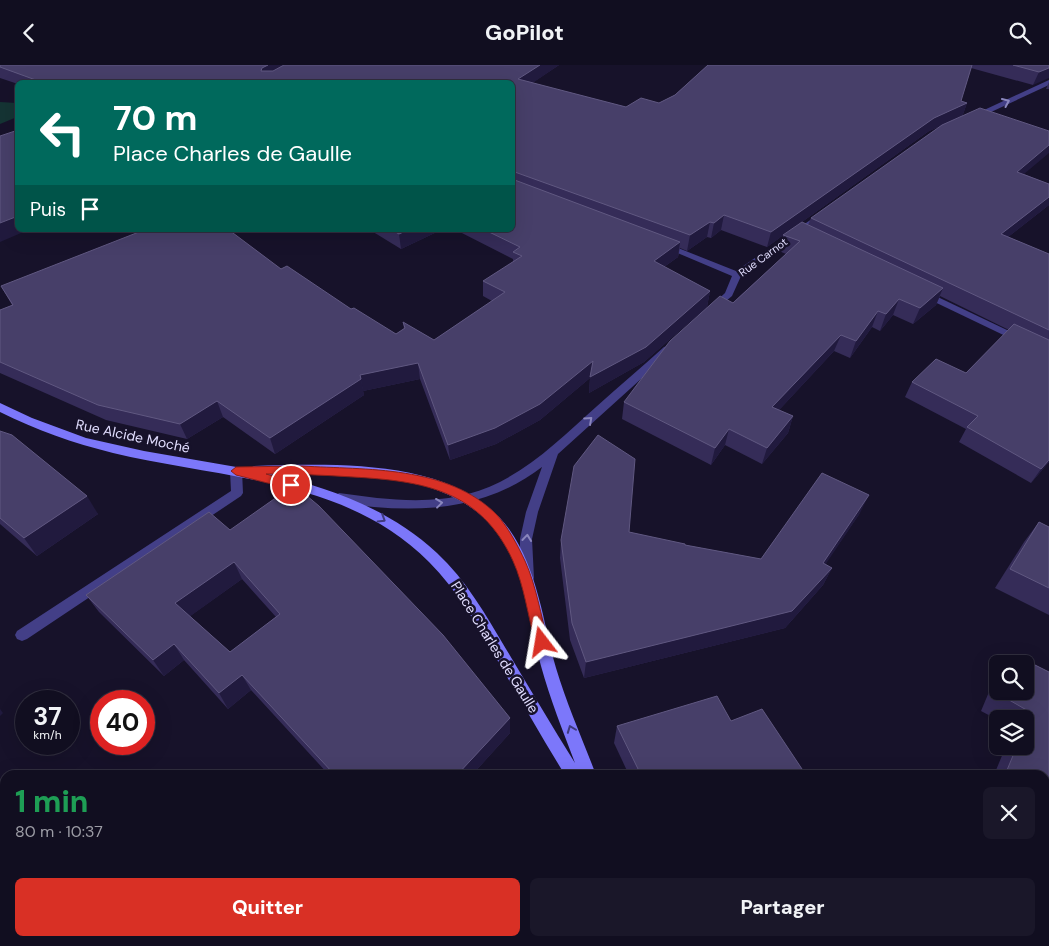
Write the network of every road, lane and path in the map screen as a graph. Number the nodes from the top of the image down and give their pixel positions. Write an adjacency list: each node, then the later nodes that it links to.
1 (1049, 82): 2 (street, one-way to 1)
2 (963, 121)
3 (833, 207): 5 (street, Rue Carnot)
4 (660, 244): 5 (street)
5 (737, 275): 7 (street, Rue Carnot)
6 (915, 289): 9 (street)
7 (707, 313)
8 (678, 340): 11 (street, one-way to 8)
9 (1049, 355)
10 (0, 407): 12 (street, Rue Alcide Moché)
11 (553, 452): 14 (street); 15 (street, one-way to 11)
12 (236, 471): 13 (street, Place Charles de Gaulle); 14 (street, Place Charles de Gaulle); 16 (street)
13 (339, 498): 14 (street, one-way to 14); 17 (street, Place Charles de Gaulle, one-way to 17)
14 (467, 499): 15 (street, Place Charles de Gaulle)
15 (528, 587): 18 (street, Place Charles de Gaulle, one-way to 15)
16 (22, 635)
17 (571, 770)
18 (586, 770)

